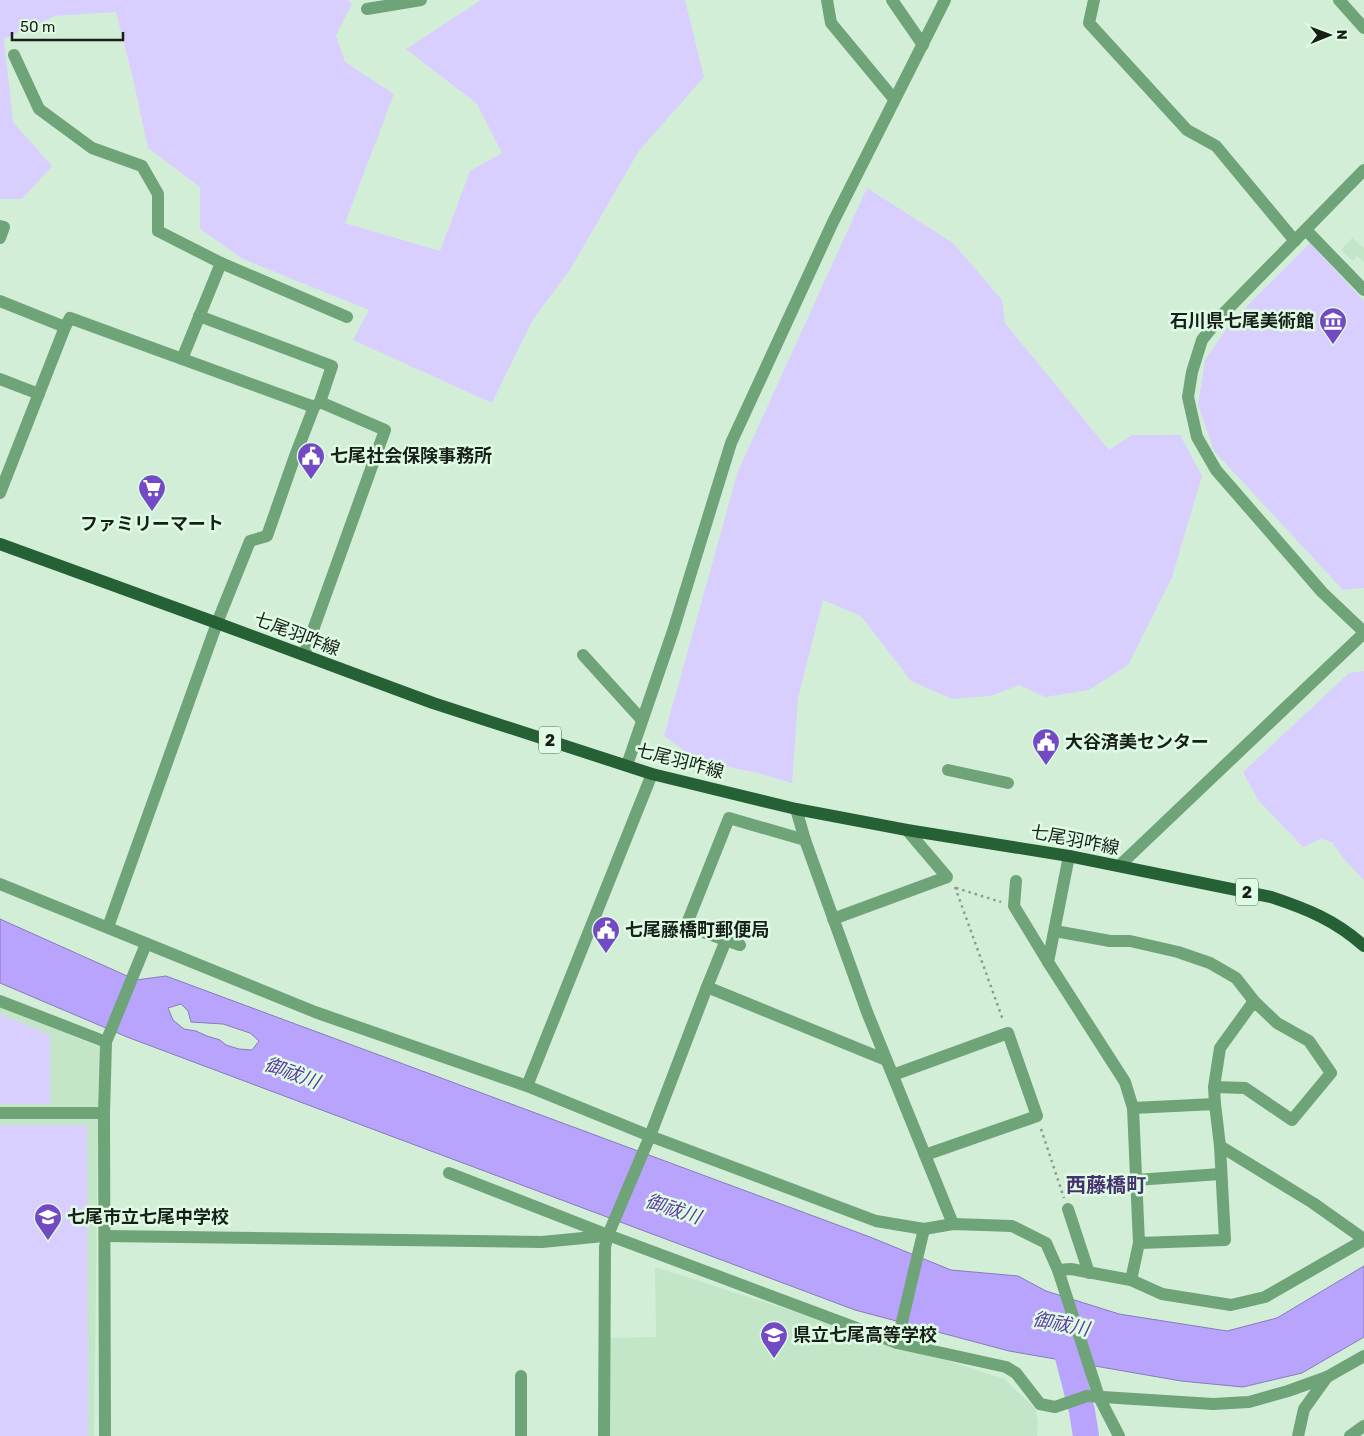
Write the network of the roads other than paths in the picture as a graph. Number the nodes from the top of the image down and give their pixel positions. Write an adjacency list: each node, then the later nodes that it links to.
1 (420, 0): 7 (street)
2 (827, 0): 11 (street)
3 (892, 0): 9 (street)
4 (945, 0): 9 (street)
5 (1094, 0): 16 (street)
6 (1339, 0): 8 (street)
7 (367, 9)
8 (1364, 28)
9 (923, 45): 11 (street)
10 (14, 54): 17 (street)
11 (894, 99): 33 (street)
12 (1364, 170): 14 (street)
13 (0, 226): 15 (street)
14 (1306, 230): 16 (street); 18 (street)
15 (0, 238)
16 (1296, 241): 30 (street)
17 (221, 263): 20 (street); 21 (street)
18 (1361, 283)
19 (0, 301): 22 (street)
20 (199, 316): 23 (street); 26 (street)
21 (347, 317)
22 (65, 327): 23 (street); 25 (street)
23 (182, 359): 26 (street)
24 (0, 379): 25 (street)
25 (39, 394): 27 (street)
26 (317, 405): 29 (street); 31 (street)
27 (0, 493)
28 (0, 544): 29 (main road, 七尾羽咋線 / 2)
29 (217, 623): 31 (main road, 七尾羽咋線 / 2); 46 (street)
30 (1364, 632): 42 (street)
31 (304, 655): 34 (main road, 七尾羽咋線 / 2)
32 (583, 655): 33 (street)
33 (642, 720): 34 (street)
34 (627, 765): 36 (main road, 七尾羽咋線 / 2)
35 (948, 770): 37 (street)
36 (652, 774): 38 (main road, 七尾羽咋線 / 2); 59 (street)
37 (1008, 783)
38 (796, 810): 39 (main road, 七尾羽咋線 / 2); 40 (street)
39 (908, 830): 41 (main road, 七尾羽咋線 / 2); 45 (street)
40 (805, 840): 45 (street); 48 (street)
41 (1069, 856): 42 (main road, 七尾羽咋線 / 2); 47 (street)
42 (1119, 866): 51 (main road, 七尾羽咋線 / 2)
43 (1016, 881): 52 (street)
44 (0, 884): 46 (street)
45 (833, 918): 57 (street)
46 (108, 927): 49 (street)
47 (1055, 931): 52 (street); 55 (street)
48 (726, 940): 50 (street); 53 (street)
49 (146, 944): 56 (street); 59 (street)
50 (740, 945)
51 (1364, 946)
52 (1048, 962): 62 (street)
53 (707, 987): 57 (street); 65 (street)
54 (0, 1001): 56 (street)
55 (1254, 1001): 60 (street); 60 (street)
56 (106, 1042): 64 (street)
57 (886, 1060): 58 (street)
58 (893, 1075): 67 (street); 67 (street)
59 (528, 1086): 65 (street)
60 (1214, 1087): 61 (street)
61 (1215, 1104): 62 (street); 66 (street)
62 (1133, 1108): 70 (street)
63 (0, 1113): 64 (street)
64 (104, 1113): 75 (street)
65 (650, 1136): 73 (street); 74 (street)
66 (1220, 1146): 69 (street); 76 (street)
67 (925, 1155): 72 (street)
68 (449, 1173): 74 (street)
69 (1220, 1174): 70 (street); 77 (street)
70 (1136, 1180): 77 (street)
71 (1068, 1209): 79 (street)
72 (953, 1224): 73 (street); 78 (street)
73 (924, 1228): 81 (street)
74 (608, 1235): 75 (street); 81 (street); 89 (street)
75 (105, 1236): 87 (street)
76 (1364, 1240): 80 (street)
77 (1139, 1243): 80 (street)
78 (1058, 1270): 79 (street); 85 (street)
79 (1089, 1273): 80 (street)
80 (1131, 1280)
81 (897, 1343): 85 (street)
82 (1364, 1356): 84 (street)
83 (520, 1376): 88 (street)
84 (1327, 1377): 85 (street); 91 (street)
85 (1093, 1397): 90 (street)
86 (1364, 1426): 92 (street)
87 (105, 1436)
88 (521, 1436)
89 (604, 1436)
90 (1119, 1436)
91 (1298, 1436)
92 (1350, 1436)

